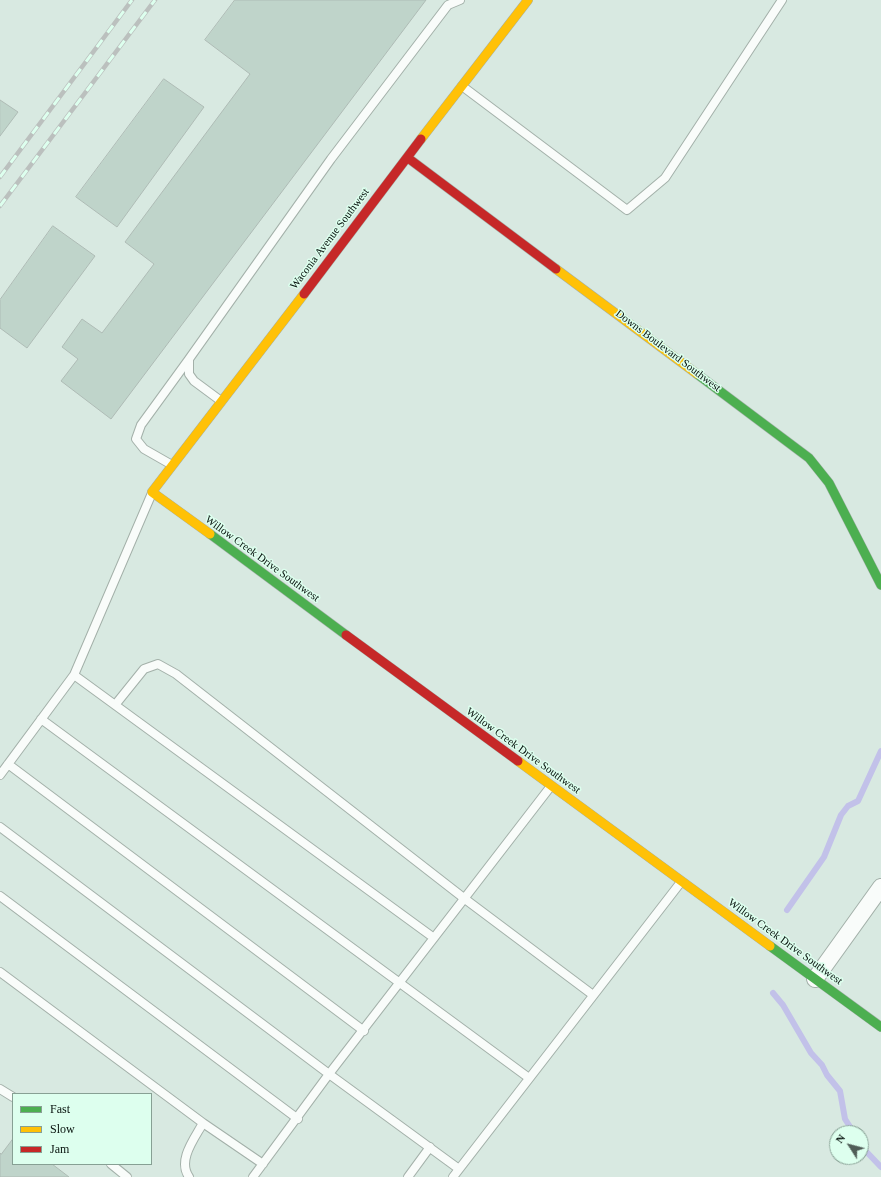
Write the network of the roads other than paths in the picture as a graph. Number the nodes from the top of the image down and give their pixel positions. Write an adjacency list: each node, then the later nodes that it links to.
1 (460, 0): 6 (lane)
2 (528, 0): 4 (street, Waconia Avenue Southwest)
3 (782, 0): 4 (lane)
4 (461, 85): 5 (street, Waconia Avenue Southwest)
5 (408, 158): 7 (street, Waconia Avenue Southwest); 10 (street, Downs Boulevard Southwest)
6 (189, 359): 7 (lane); 8 (lane)
7 (221, 402): 8 (street, Waconia Avenue Southwest)
8 (173, 466): 9 (street, Waconia Avenue Southwest)
9 (152, 492): 11 (lane); 16 (street, Willow Creek Drive Southwest)
10 (881, 586)
11 (74, 676): 12 (lane); 13 (lane)
12 (115, 705): 21 (lane); 22 (lane)
13 (41, 719): 14 (lane); 25 (lane)
14 (8, 764): 15 (lane); 28 (lane)
15 (0, 775)
16 (551, 786): 18 (street, Willow Creek Drive Southwest); 21 (lane)
17 (0, 827): 29 (lane)
18 (681, 881): 24 (street, Willow Creek Drive Southwest); 26 (lane)
19 (881, 887): 24 (street)
20 (0, 896): 33 (lane)
21 (464, 899): 22 (lane); 26 (lane)
22 (434, 938): 25 (lane)
23 (0, 972): 34 (lane)
24 (815, 979): 27 (street, Willow Creek Drive Southwest)
25 (400, 984): 28 (lane); 30 (lane)
26 (593, 995): 30 (lane)
27 (881, 1027)
28 (364, 1031): 29 (lane)
29 (329, 1074): 33 (lane); 35 (lane)
30 (529, 1078): 38 (lane)
31 (0, 1089): 32 (lane)
32 (12, 1096)
33 (298, 1118): 36 (lane)
34 (203, 1123): 36 (lane); 40 (lane)
35 (430, 1147): 38 (lane); 42 (lane)
36 (263, 1164): 41 (lane)
37 (112, 1165): 39 (lane)
38 (459, 1169): 43 (lane)
39 (127, 1177)
40 (189, 1177)
41 (253, 1177)
42 (408, 1177)
43 (453, 1177)

